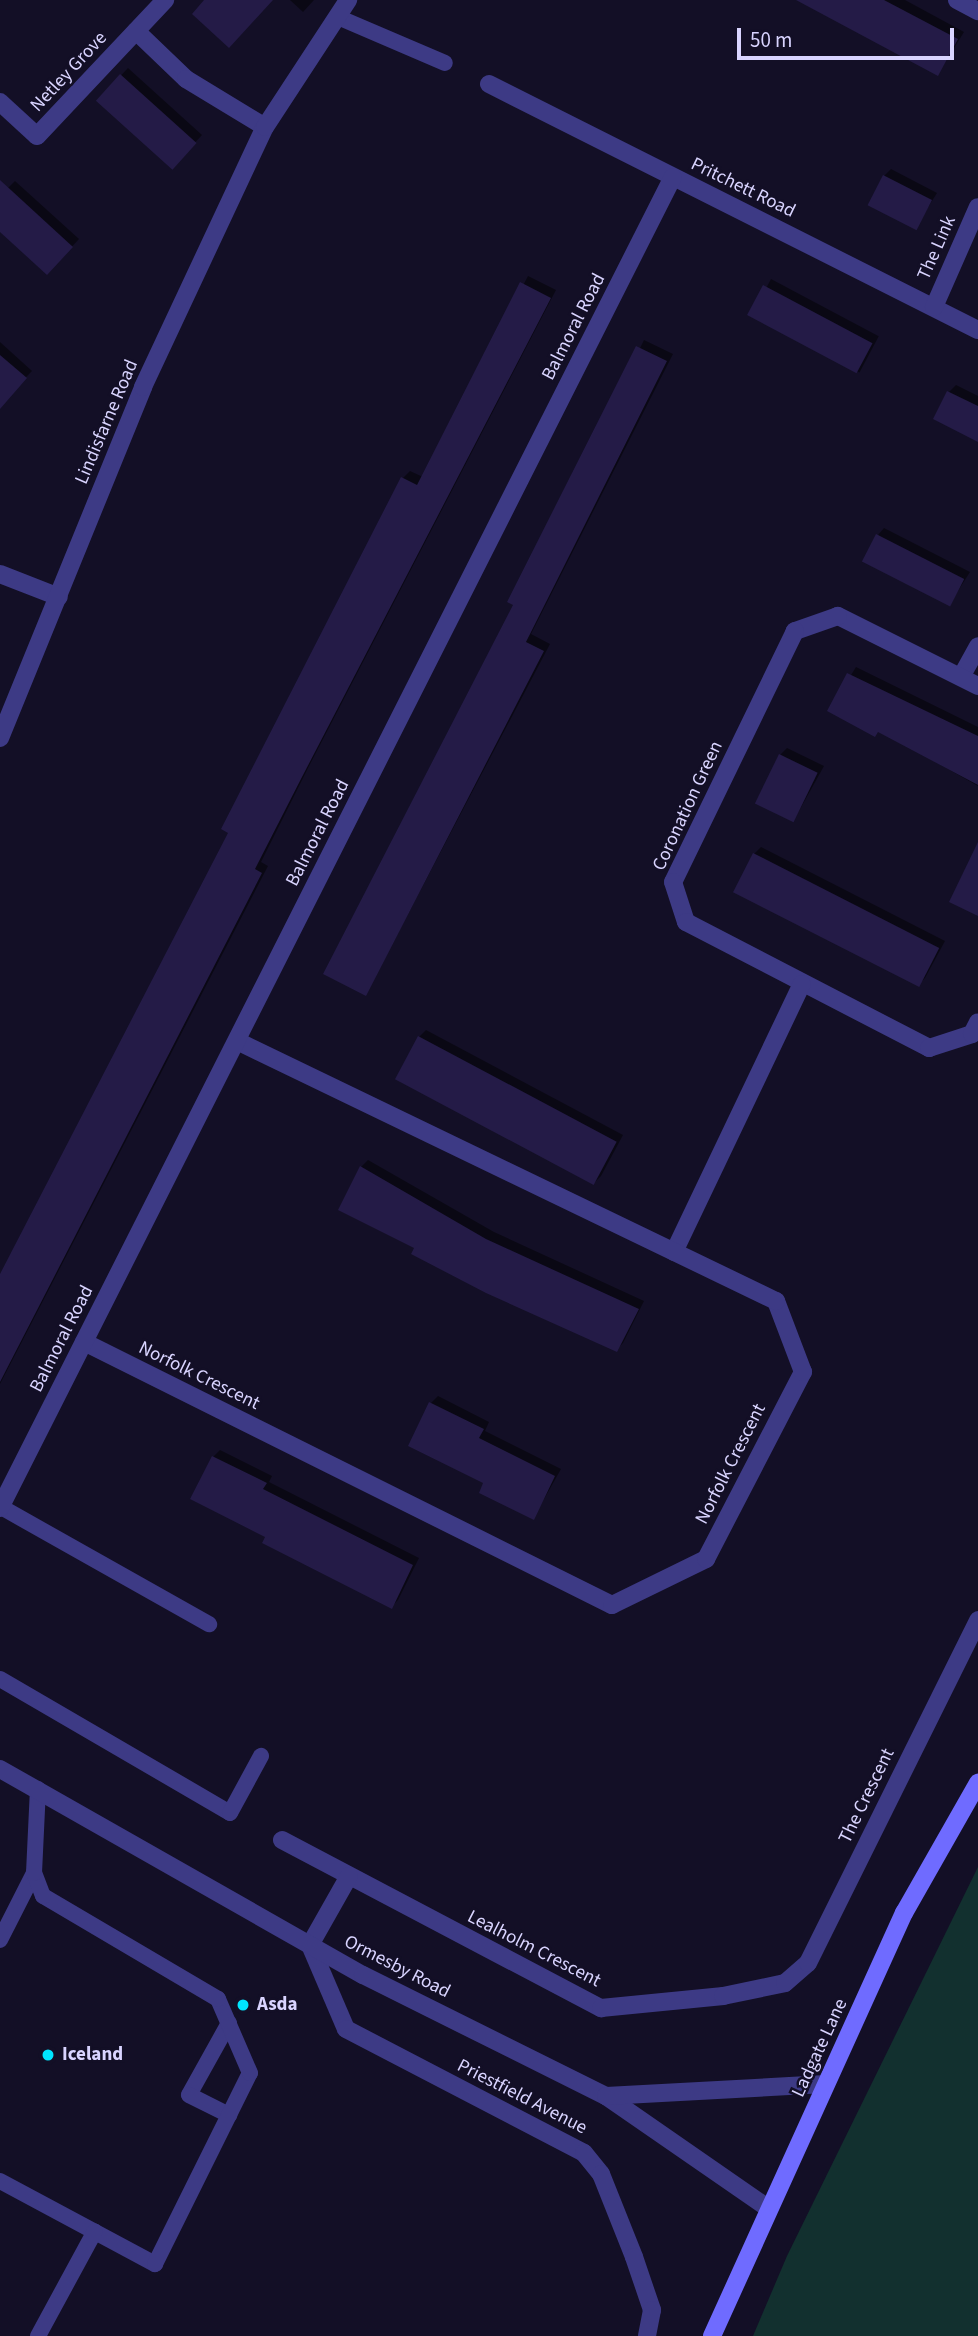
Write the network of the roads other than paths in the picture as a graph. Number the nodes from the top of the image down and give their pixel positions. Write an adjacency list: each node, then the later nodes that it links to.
1 (165, 0): 6 (street, Netley Grove)
2 (348, 0): 5 (street, Lindisfarne Road)
3 (957, 0): 4 (street)
4 (978, 11)
5 (340, 18): 7 (lane); 10 (street, Lindisfarne Road)
6 (136, 31): 9 (street, Netley Grove); 10 (street, Netley Grove)
7 (444, 63)
8 (489, 84): 11 (street, Pritchett Road)
9 (0, 102)
10 (265, 127): 16 (street, Lindisfarne Road)
11 (673, 177): 13 (street, Pritchett Road); 23 (street, Balmoral Road)
12 (978, 207): 13 (street, The Link)
13 (934, 307): 14 (street, Pritchett Road)
14 (978, 330)
15 (0, 574): 16 (street)
16 (59, 597): 20 (street, Lindisfarne Road)
17 (978, 646): 18 (street)
18 (961, 677): 19 (street, Coronation Green); 21 (street, Coronation Green)
19 (978, 686)
20 (0, 738)
21 (802, 984): 22 (street, Coronation Green); 24 (street)
22 (978, 1022)
23 (237, 1041): 24 (street, Norfolk Crescent); 25 (street, Balmoral Road)
24 (674, 1252): 25 (street, Norfolk Crescent)
25 (84, 1342): 26 (street, Balmoral Road)
26 (0, 1507): 28 (lane)
27 (978, 1620): 39 (street, The Crescent)
28 (209, 1624)
29 (0, 1679): 30 (lane)
30 (261, 1756)
31 (0, 1769): 33 (street, Ormesby Road)
32 (978, 1783): 41 (main road, Ladgate Lane)
33 (38, 1789): 35 (lane); 38 (street, Ormesby Road)
34 (282, 1840): 36 (street, Lealholm Crescent)
35 (34, 1873): 37 (lane); 40 (lane)
36 (349, 1876): 38 (street); 39 (street, Lealholm Crescent)
37 (0, 1940)
38 (310, 1945): 42 (street, Ormesby Road); 48 (street, Priestfield Avenue)
39 (785, 1983)
40 (229, 2023): 43 (lane); 43 (lane)
41 (826, 2084): 42 (street); 45 (main road, Ladgate Lane)
42 (606, 2096): 45 (street, Ormesby Road)
43 (229, 2115): 46 (lane)
44 (0, 2181): 46 (lane)
45 (769, 2209): 49 (main road, Ladgate Lane)
46 (95, 2231): 47 (lane)
47 (38, 2336)
48 (647, 2336)
49 (712, 2336)

